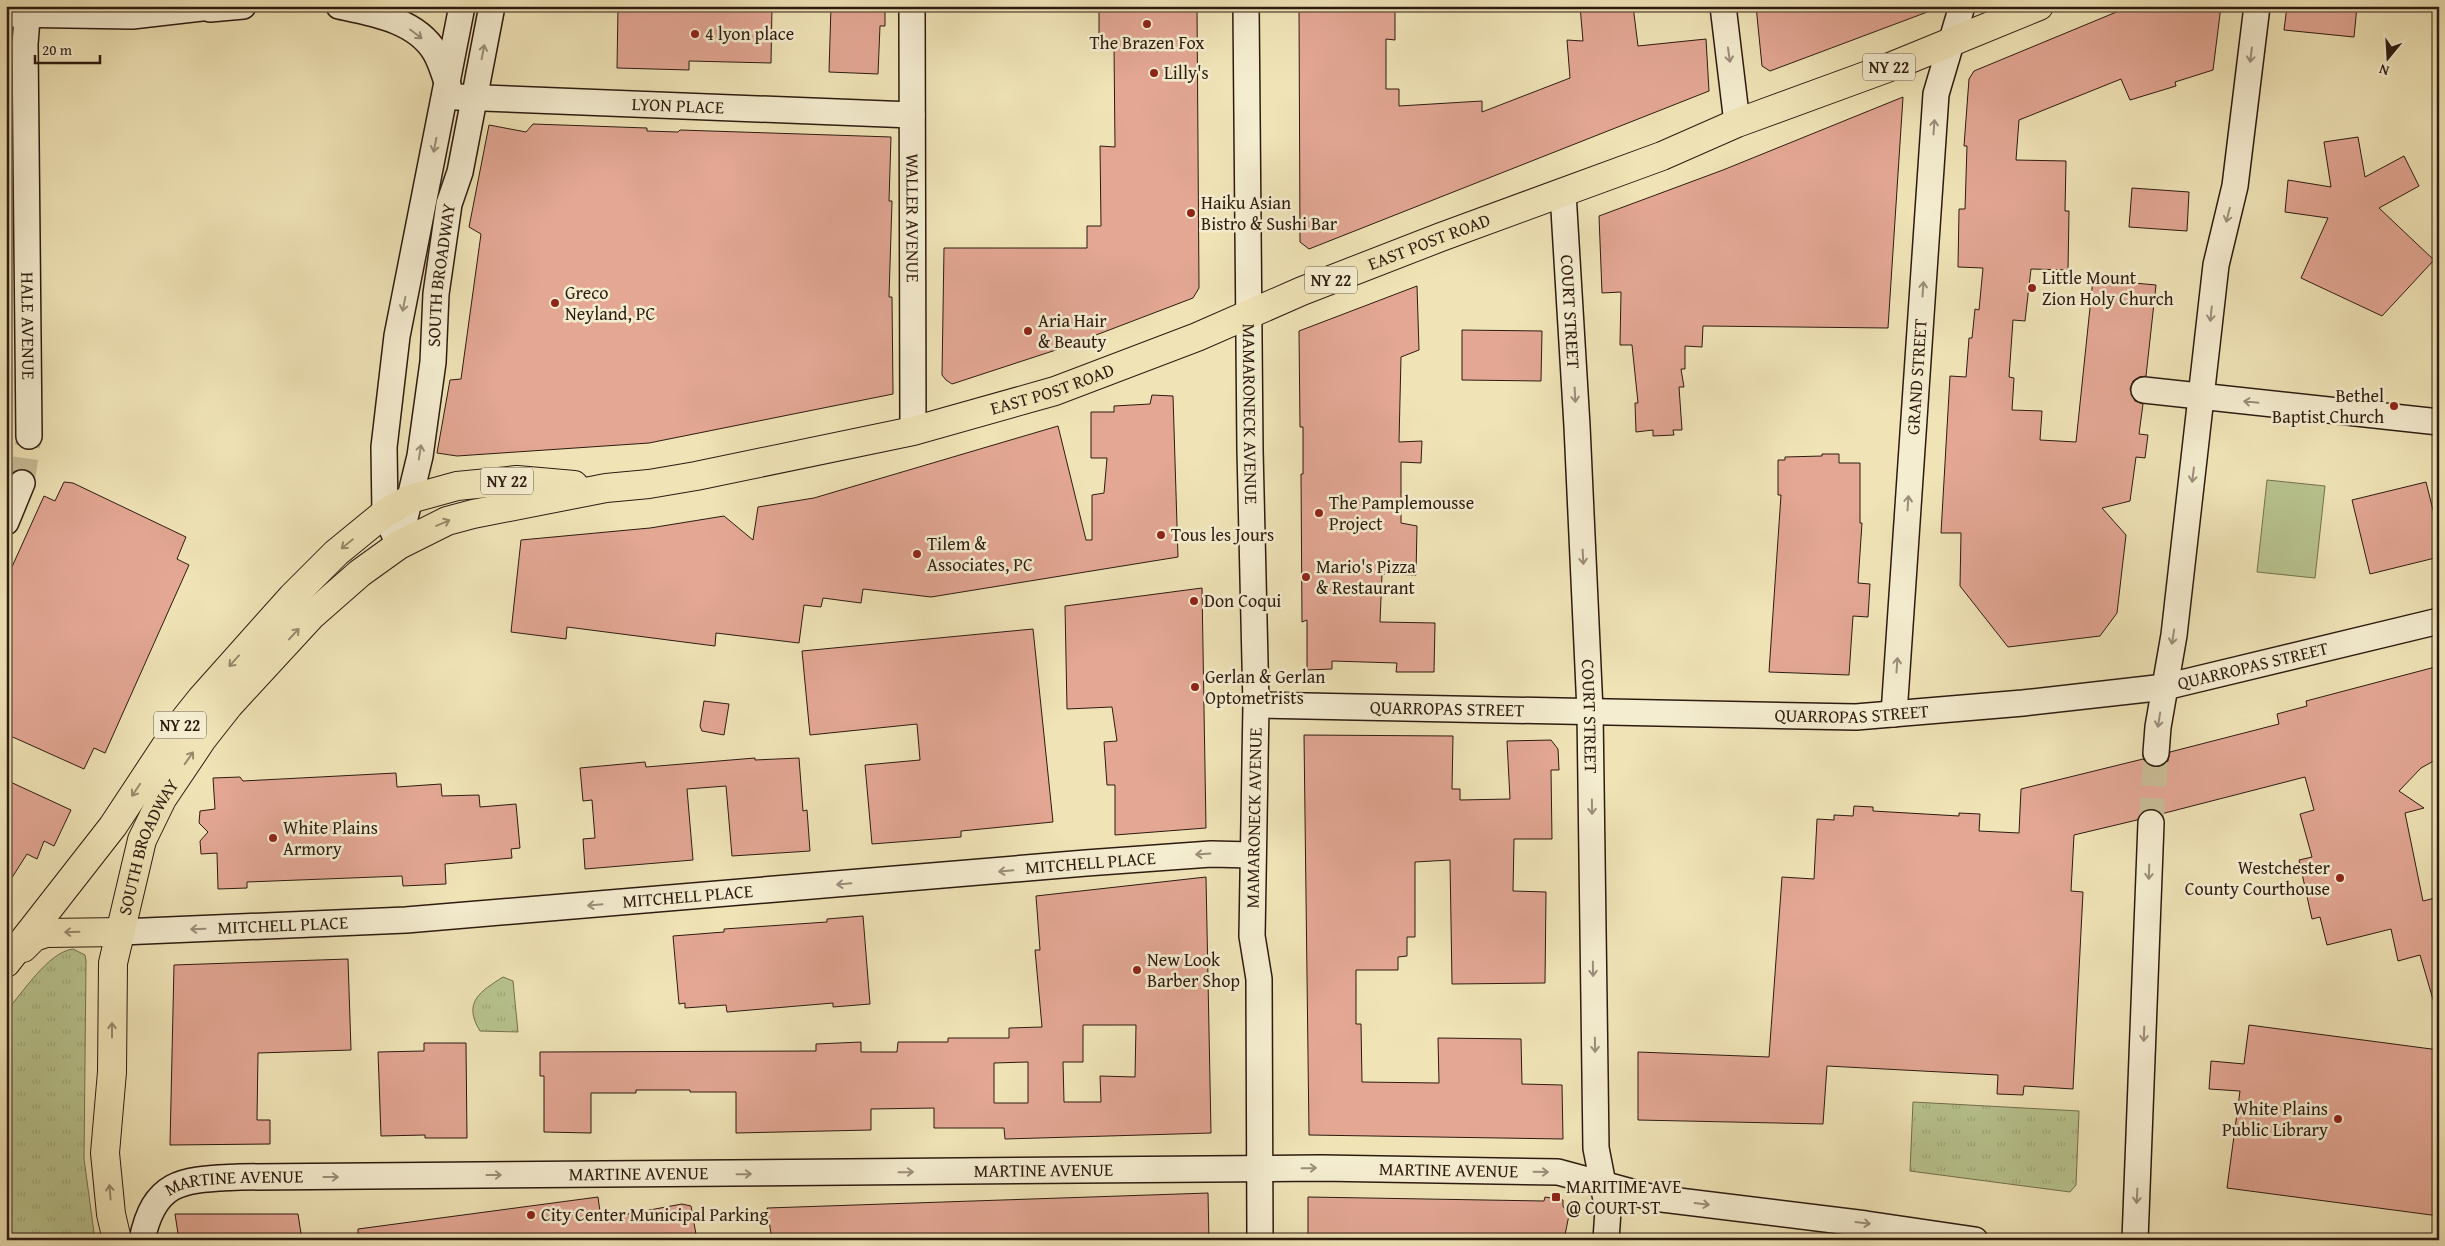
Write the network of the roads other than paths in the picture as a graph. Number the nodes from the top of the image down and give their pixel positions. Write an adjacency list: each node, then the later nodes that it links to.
1 (243, 6): 11 (main road)
2 (339, 6): 14 (main road, one-way to 14)
3 (462, 6): 14 (main road, SOUTH BROADWAY)
4 (492, 6): 15 (main road, SOUTH BROADWAY, one-way to 4)
5 (912, 6): 16 (main road, WALLER AVENUE)
6 (1246, 6): 19 (main road, MAMARONECK AVENUE)
7 (1723, 6): 17 (main road, one-way to 17)
8 (1962, 6): 13 (main road, GRAND STREET)
9 (2039, 6): 13 (main road, EAST POST ROAD / NY 22)
10 (2257, 6): 21 (main road, one-way to 21)
11 (215, 8): 12 (main road)
12 (21, 12): 24 (main road, HALE AVENUE)
13 (1952, 42): 17 (main road, EAST POST ROAD / NY 22); 35 (main road, GRAND STREET, one-way to 13)
14 (446, 91): 15 (main road, LYON PLACE); 28 (main road, SOUTH BROADWAY, one-way to 28)
15 (474, 98): 16 (main road, LYON PLACE); 27 (main road, SOUTH BROADWAY, one-way to 15)
16 (912, 115): 23 (main road, WALLER AVENUE)
17 (1737, 123): 18 (main road, EAST POST ROAD / NY 22)
18 (1563, 193): 19 (main road, EAST POST ROAD / NY 22); 34 (main road, COURT STREET, one-way to 34)
19 (1249, 314): 23 (main road, EAST POST ROAD / NY 22); 33 (main road, MAMARONECK AVENUE)
20 (2144, 390): 21 (main road)
21 (2202, 397): 22 (main road, one-way to 21); 32 (main road, one-way to 32)
22 (2439, 422)
23 (913, 431): 26 (main road, EAST POST ROAD / NY 22)
24 (29, 436)
25 (22, 483): 29 (main road)
26 (606, 488): 27 (main road, EAST POST ROAD / NY 22); 30 (main road, EAST POST ROAD / NY 22, one-way to 26)
27 (410, 499): 28 (main road, EAST POST ROAD / NY 22); 30 (main road, SOUTH BROADWAY)
28 (385, 513): 30 (main road, SOUTH BROADWAY); 40 (main road, SOUTH BROADWAY / NY 22, one-way to 40)
29 (6, 522)
30 (399, 544): 39 (main road, SOUTH BROADWAY / NY 22, one-way to 30)
31 (2439, 621): 32 (main road, QUARROPAS STREET)
32 (2164, 687): 35 (main road, QUARROPAS STREET); 36 (main road, one-way to 36)
33 (1256, 705): 34 (main road, QUARROPAS STREET); 38 (main road, MAMARONECK AVENUE)
34 (1590, 711): 35 (main road, QUARROPAS STREET); 42 (main road, COURT STREET, one-way to 42)
35 (1894, 714)
36 (2156, 752)
37 (2151, 823): 48 (main road, one-way to 48)
38 (1252, 855): 39 (main road, MITCHELL PLACE, one-way to 39); 41 (main road, MAMARONECK AVENUE)
39 (121, 932): 40 (main road, one-way to 40); 43 (main road, SOUTH BROADWAY / NY 22, one-way to 39)
40 (6, 964)
41 (1260, 1169): 42 (main road, MARTINE AVENUE, one-way to 42); 44 (main road, MARTINE AVENUE, one-way to 41); 45 (main road, MAMARONECK AVENUE)
42 (1603, 1184): 46 (main road, COURT STREET); 47 (main road, MARTINE AVENUE, one-way to 47)
43 (117, 1240)
44 (142, 1240)
45 (1260, 1240)
46 (1606, 1240)
47 (1975, 1240)
48 (2135, 1240)

